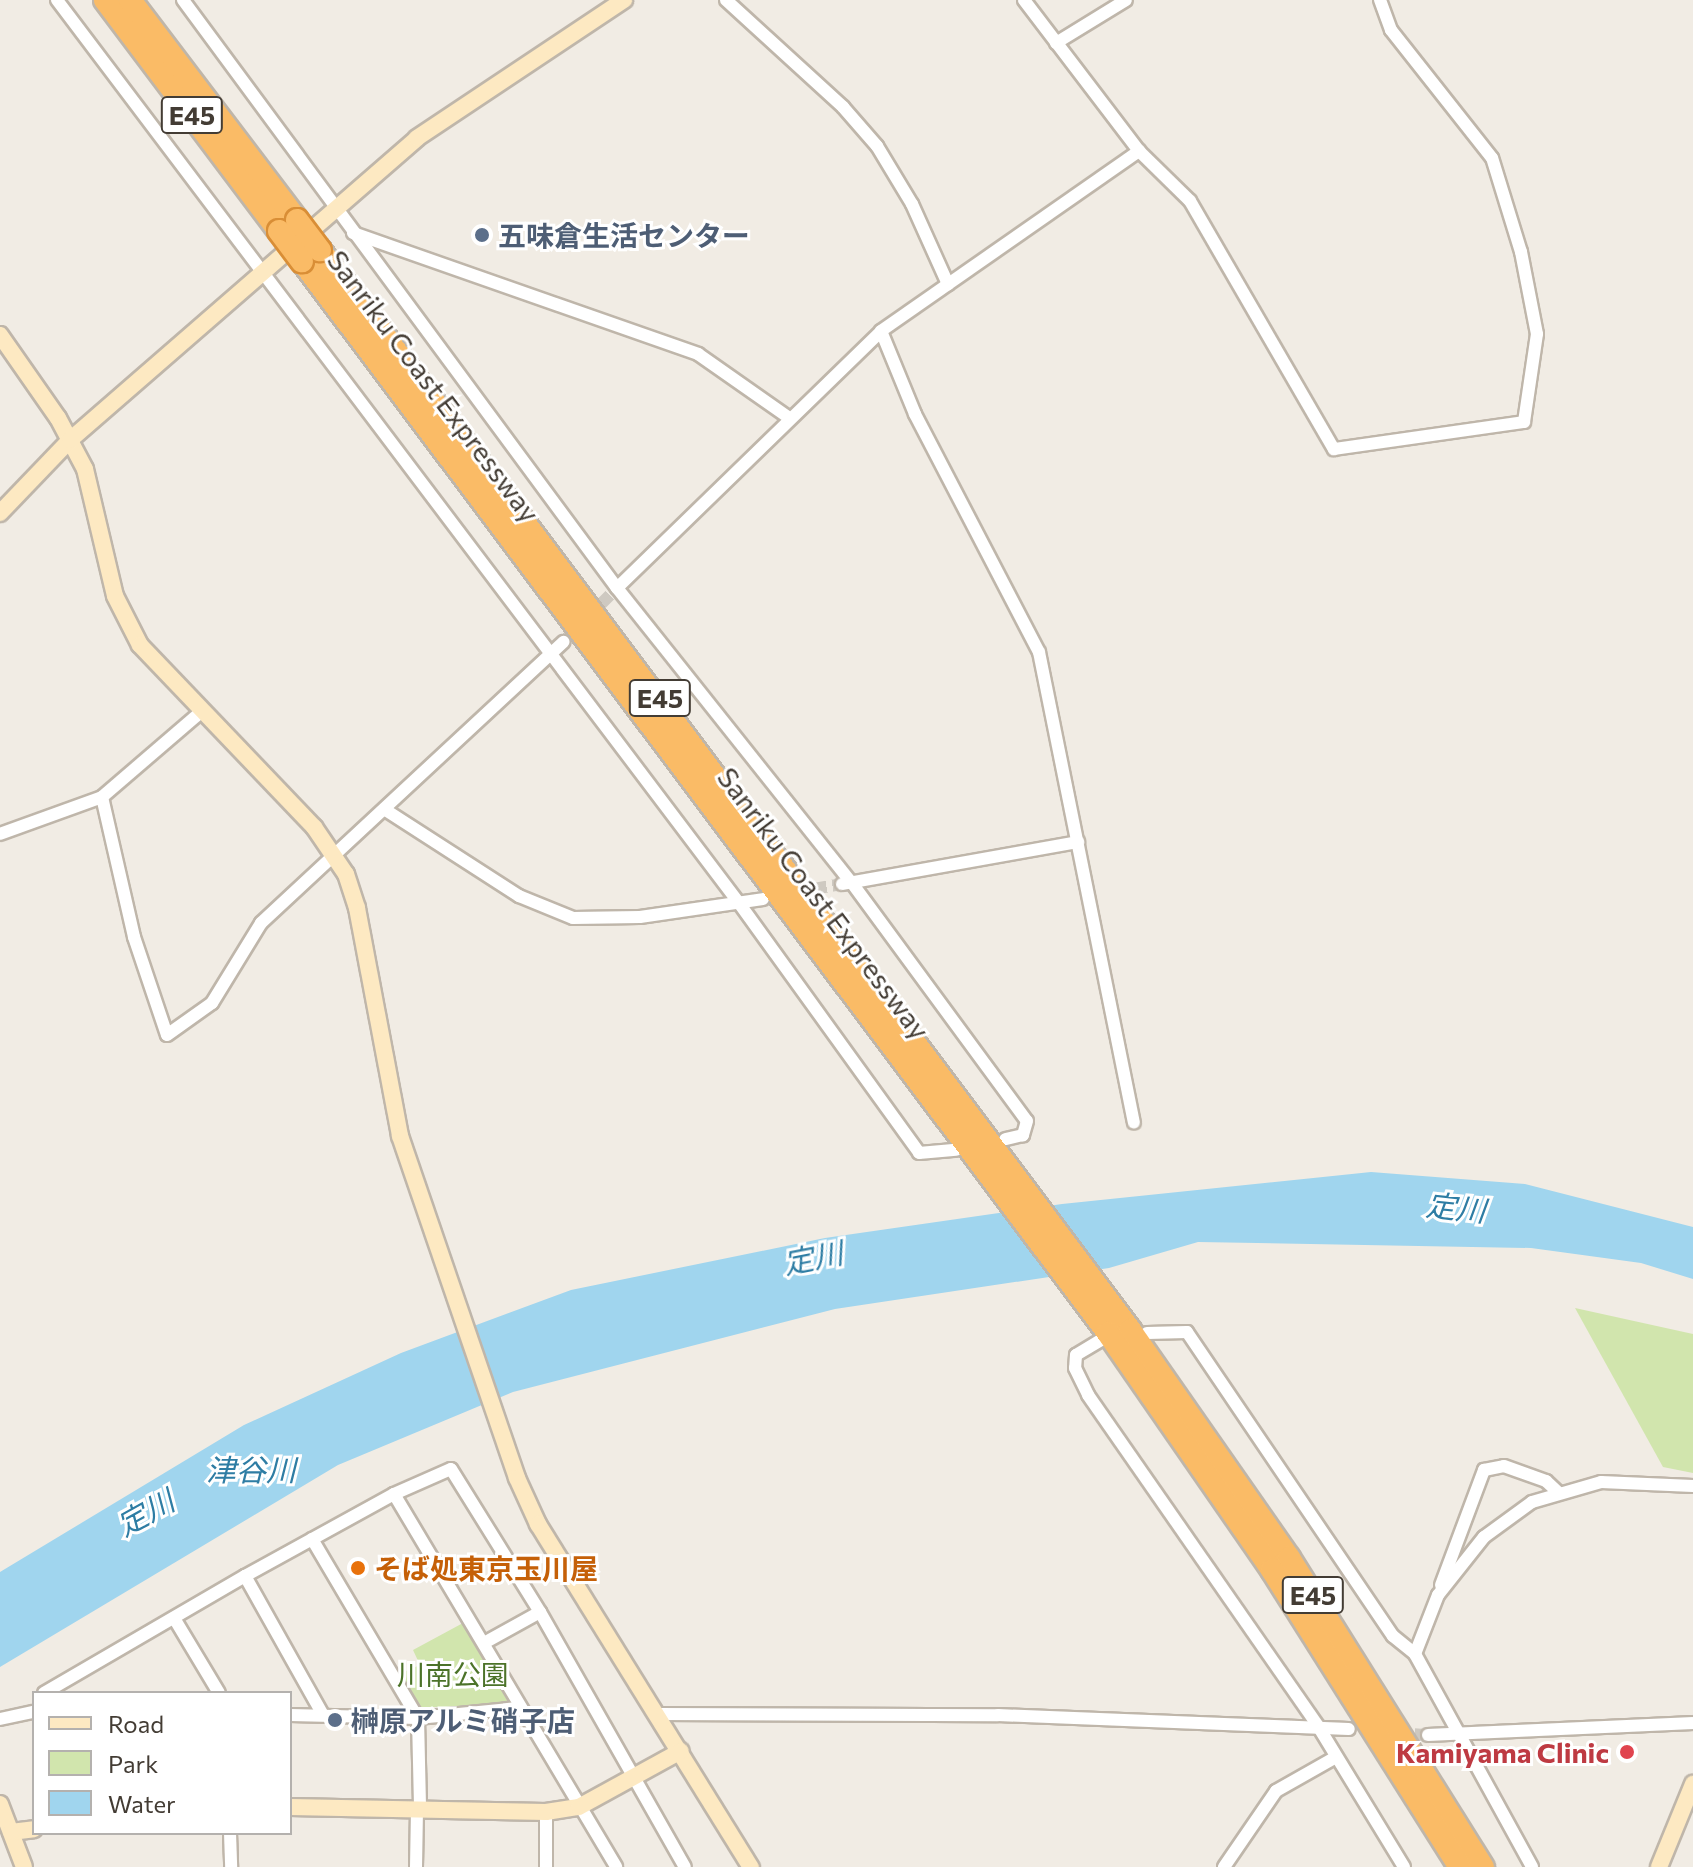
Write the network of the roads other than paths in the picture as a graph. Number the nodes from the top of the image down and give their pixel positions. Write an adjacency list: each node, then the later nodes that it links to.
1 (57, 0): 16 (street)
2 (105, 0): 13 (highway, Sanriku Coast Expressway / E45)
3 (130, 0): 13 (highway, Sanriku Coast Expressway / E45)
4 (183, 0): 12 (street)
5 (624, 0): 12 (street)
6 (726, 0): 17 (street)
7 (1024, 0): 10 (street)
8 (1126, 0): 10 (street)
9 (1380, 0): 11 (street)
10 (1056, 43): 11 (street)
11 (1139, 151): 17 (street)
12 (334, 208): 14 (street); 16 (street)
13 (288, 225): 15 (highway, Sanriku Coast Expressway / E45, bridge)
14 (353, 233): 20 (street); 23 (street)
15 (311, 255): 36 (highway, Sanriku Coast Expressway / E45); 37 (highway, Sanriku Coast Expressway / E45)
16 (262, 270): 21 (street); 25 (street)
17 (948, 284): 18 (street)
18 (881, 331): 20 (street); 30 (street)
19 (0, 335): 21 (street)
20 (788, 417): 23 (street)
21 (70, 440): 22 (street); 26 (street)
22 (0, 513)
23 (617, 588): 32 (street)
24 (563, 642): 25 (street)
25 (549, 655): 28 (street); 34 (street)
26 (203, 710): 27 (street); 31 (street)
27 (102, 797): 29 (street); 31 (street)
28 (384, 809): 31 (street); 34 (street)
29 (0, 834)
30 (1078, 842): 32 (street); 35 (street)
31 (334, 853): 53 (street)
32 (847, 883): 36 (street)
33 (763, 899): 34 (street)
34 (739, 903): 37 (street)
35 (1134, 1122)
36 (1001, 1144): 38 (highway, Sanriku Coast Expressway / E45)
37 (965, 1152): 38 (highway, Sanriku Coast Expressway / E45)
38 (1122, 1334): 48 (street); 59 (street); 84 (highway, Sanriku Coast Expressway / E45); 85 (highway, Sanriku Coast Expressway / E45)
39 (1693, 1486): 40 (street)
40 (1558, 1492): 44 (street); 44 (street)
41 (394, 1494): 42 (street); 45 (street); 47 (street)
42 (312, 1539): 43 (street); 56 (street)
43 (245, 1576): 46 (street); 55 (street)
44 (1438, 1595): 48 (street)
45 (540, 1612): 47 (street); 65 (street)
46 (174, 1618): 49 (street); 50 (street)
47 (484, 1643): 51 (street)
48 (1415, 1654): 62 (street)
49 (47, 1691)
50 (218, 1691)
51 (518, 1708): 56 (street); 69 (street)
52 (32, 1712): 57 (street)
53 (658, 1714): 59 (street); 63 (street)
54 (292, 1715): 55 (street)
55 (323, 1715): 56 (street)
56 (418, 1718): 70 (street)
57 (0, 1719)
58 (1693, 1723): 62 (street)
59 (1318, 1726): 60 (street); 64 (street)
60 (1349, 1729)
61 (1428, 1735): 62 (street)
62 (1456, 1737): 86 (street)
63 (681, 1751): 65 (street); 81 (street)
64 (1336, 1757): 82 (street); 83 (street)
65 (635, 1776): 69 (street); 80 (street)
66 (1693, 1784): 87 (street)
67 (0, 1804): 73 (street)
68 (292, 1807): 70 (street)
69 (579, 1807): 71 (street); 79 (street)
70 (418, 1809): 71 (street); 77 (street)
71 (546, 1812): 78 (street)
72 (32, 1829): 73 (street)
73 (11, 1832): 75 (street)
74 (230, 1835): 76 (street)
75 (24, 1867)
76 (231, 1867)
77 (416, 1867)
78 (546, 1867)
79 (616, 1867)
80 (685, 1867)
81 (751, 1867)
82 (1224, 1867)
83 (1404, 1867)
84 (1460, 1867)
85 (1483, 1867)
86 (1532, 1867)
87 (1659, 1867)

